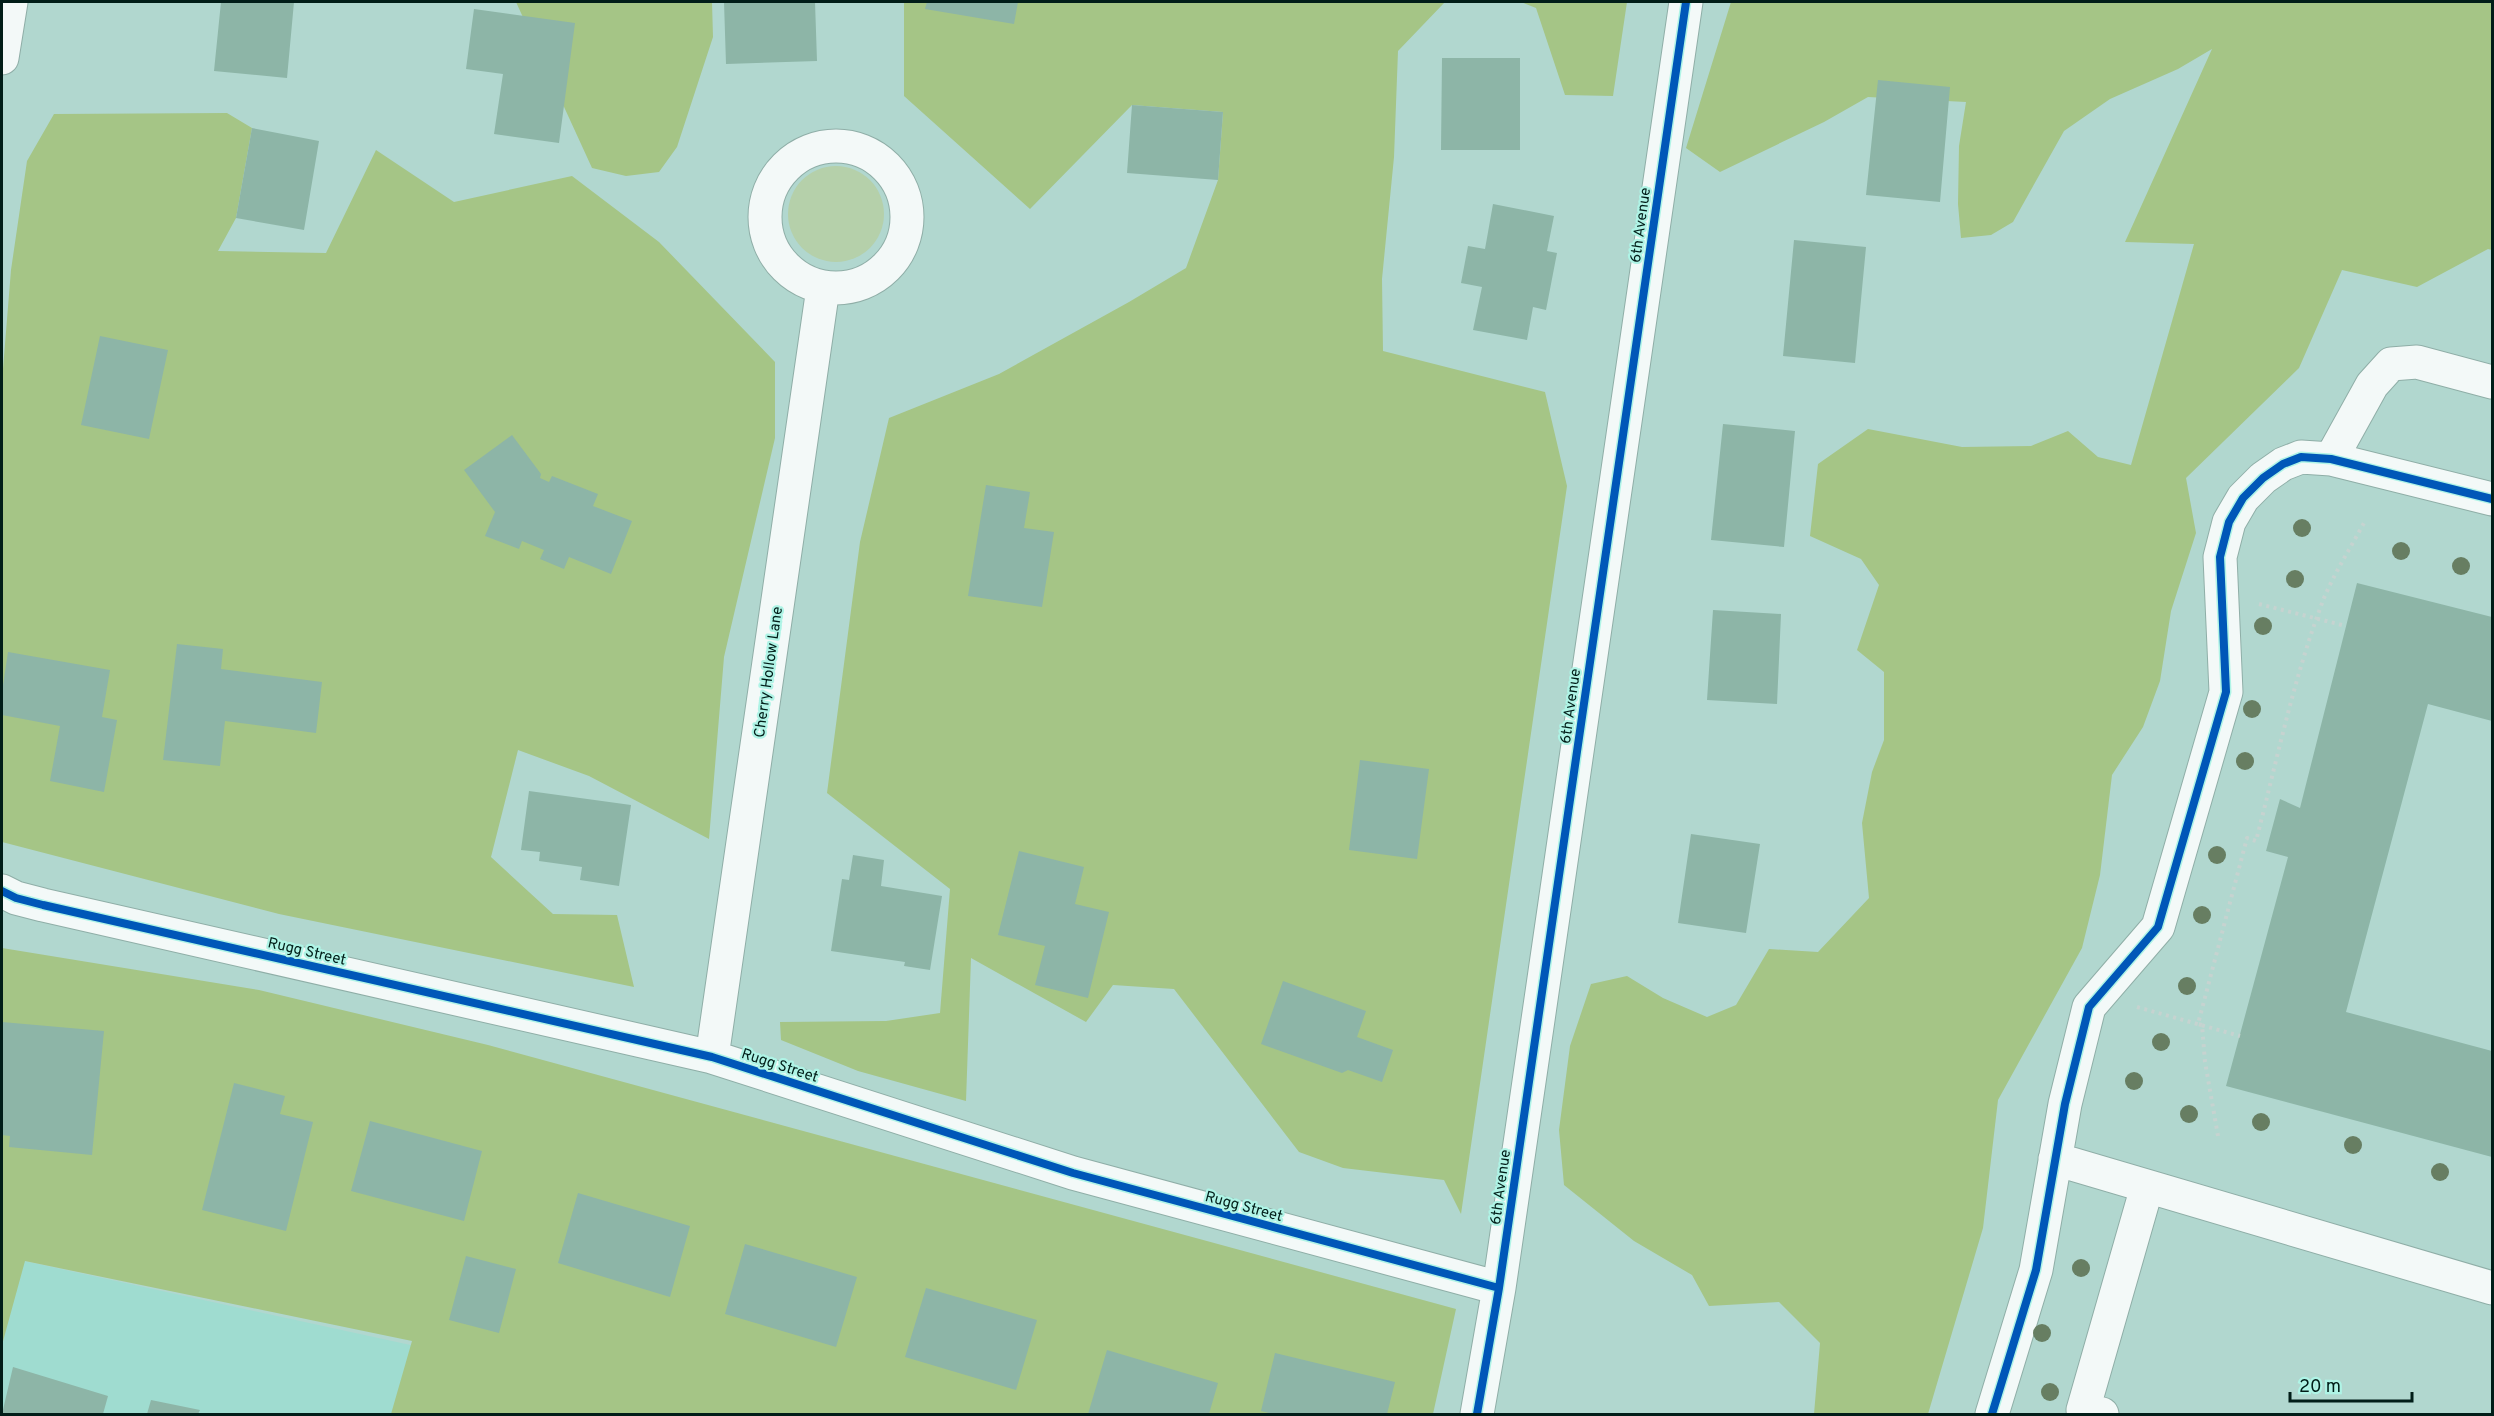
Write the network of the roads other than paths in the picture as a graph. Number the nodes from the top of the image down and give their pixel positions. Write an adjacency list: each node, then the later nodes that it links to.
1 (11, 2): 3 (street)
2 (1686, 2): 12 (street, 6th Avenue)
3 (2, 58)
4 (823, 288): 4 (street); 9 (street, Cherry Hollow Lane)
5 (2493, 382): 6 (street)
6 (2331, 459): 7 (street); 10 (street)
7 (2493, 499)
8 (2, 891): 9 (street, Rugg Street)
9 (712, 1057): 12 (street, Rugg Street)
10 (2055, 1159): 11 (street); 15 (street)
11 (2147, 1187): 13 (street); 16 (street)
12 (1499, 1288): 14 (street, 6th Avenue)
13 (2493, 1288)
14 (1477, 1414)
15 (1992, 1414)
16 (2102, 1414)

